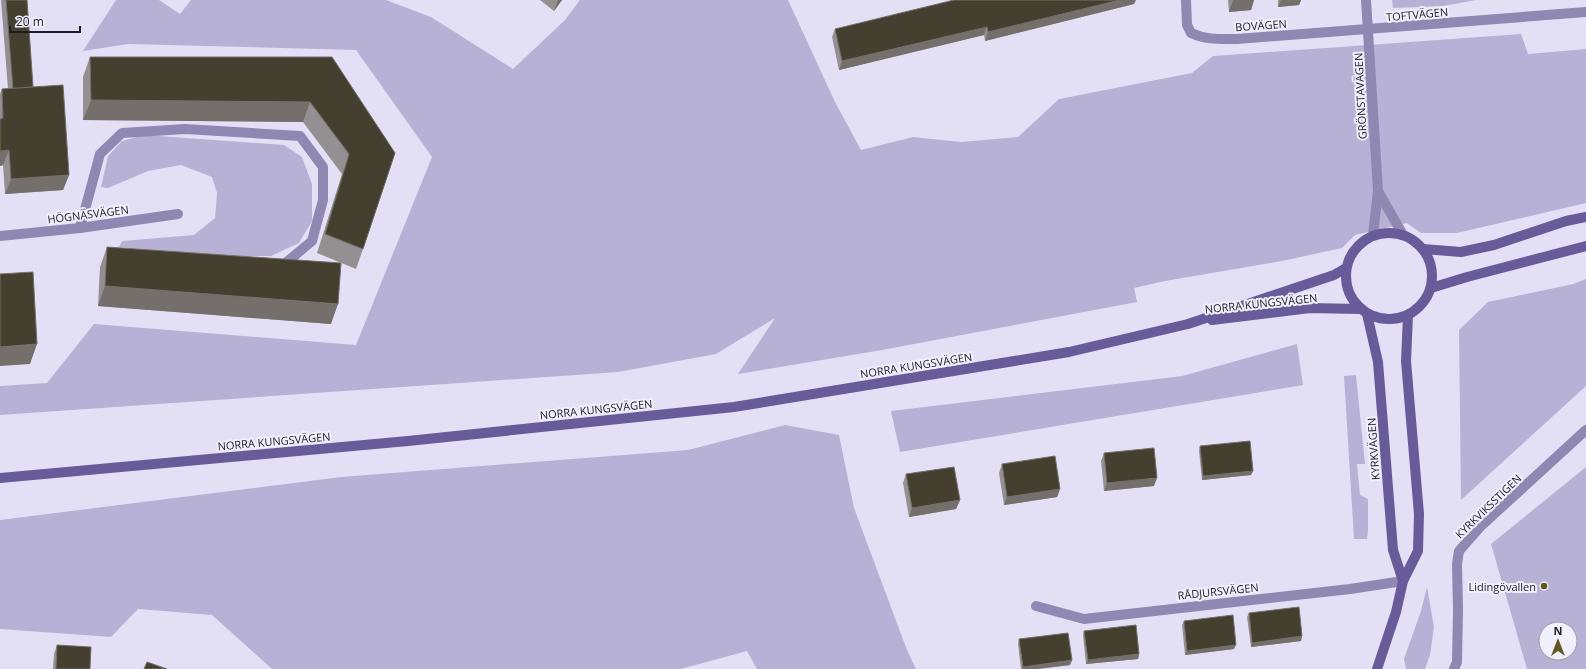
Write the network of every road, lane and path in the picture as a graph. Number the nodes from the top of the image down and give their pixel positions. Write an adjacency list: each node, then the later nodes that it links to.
1 (1186, 0): 4 (street, BOVÄGEN)
2 (1366, 0): 4 (street, GRÖNSTAVÄGEN)
3 (1586, 12): 4 (street, TOFTVÄGEN)
4 (1369, 30): 5 (street, GRÖNSTAVÄGEN)
5 (1378, 191): 9 (street, GRÖNSTAVÄGEN); 11 (street, GRÖNSTAVÄGEN)
6 (178, 214): 8 (street, HÖGNÄSVÄGEN)
7 (1586, 217): 13 (main road)
8 (80, 228): 10 (street, HÖGNÄSVÄGEN); 14 (street)
9 (1403, 235): 11 (main road); 13 (main road)
10 (0, 236)
11 (1373, 236): 15 (main road)
12 (1586, 246): 16 (main road)
13 (1423, 249): 16 (main road)
14 (282, 266)
15 (1346, 268): 17 (main road); 19 (main road, NORRA KUNGSVÄGEN)
16 (1431, 288): 18 (main road)
17 (1364, 311): 18 (main road); 19 (main road, NORRA KUNGSVÄGEN); 22 (main road, KYRKVÄGEN)
18 (1408, 315): 22 (main road)
19 (1188, 324): 21 (main road, NORRA KUNGSVÄGEN)
20 (1586, 430): 25 (street, KYRKVIKSSTIGEN)
21 (0, 478)
22 (1403, 581): 23 (street, RÅDJURSVÄGEN); 24 (main road)
23 (1036, 606)
24 (1377, 669)
25 (1454, 669)

